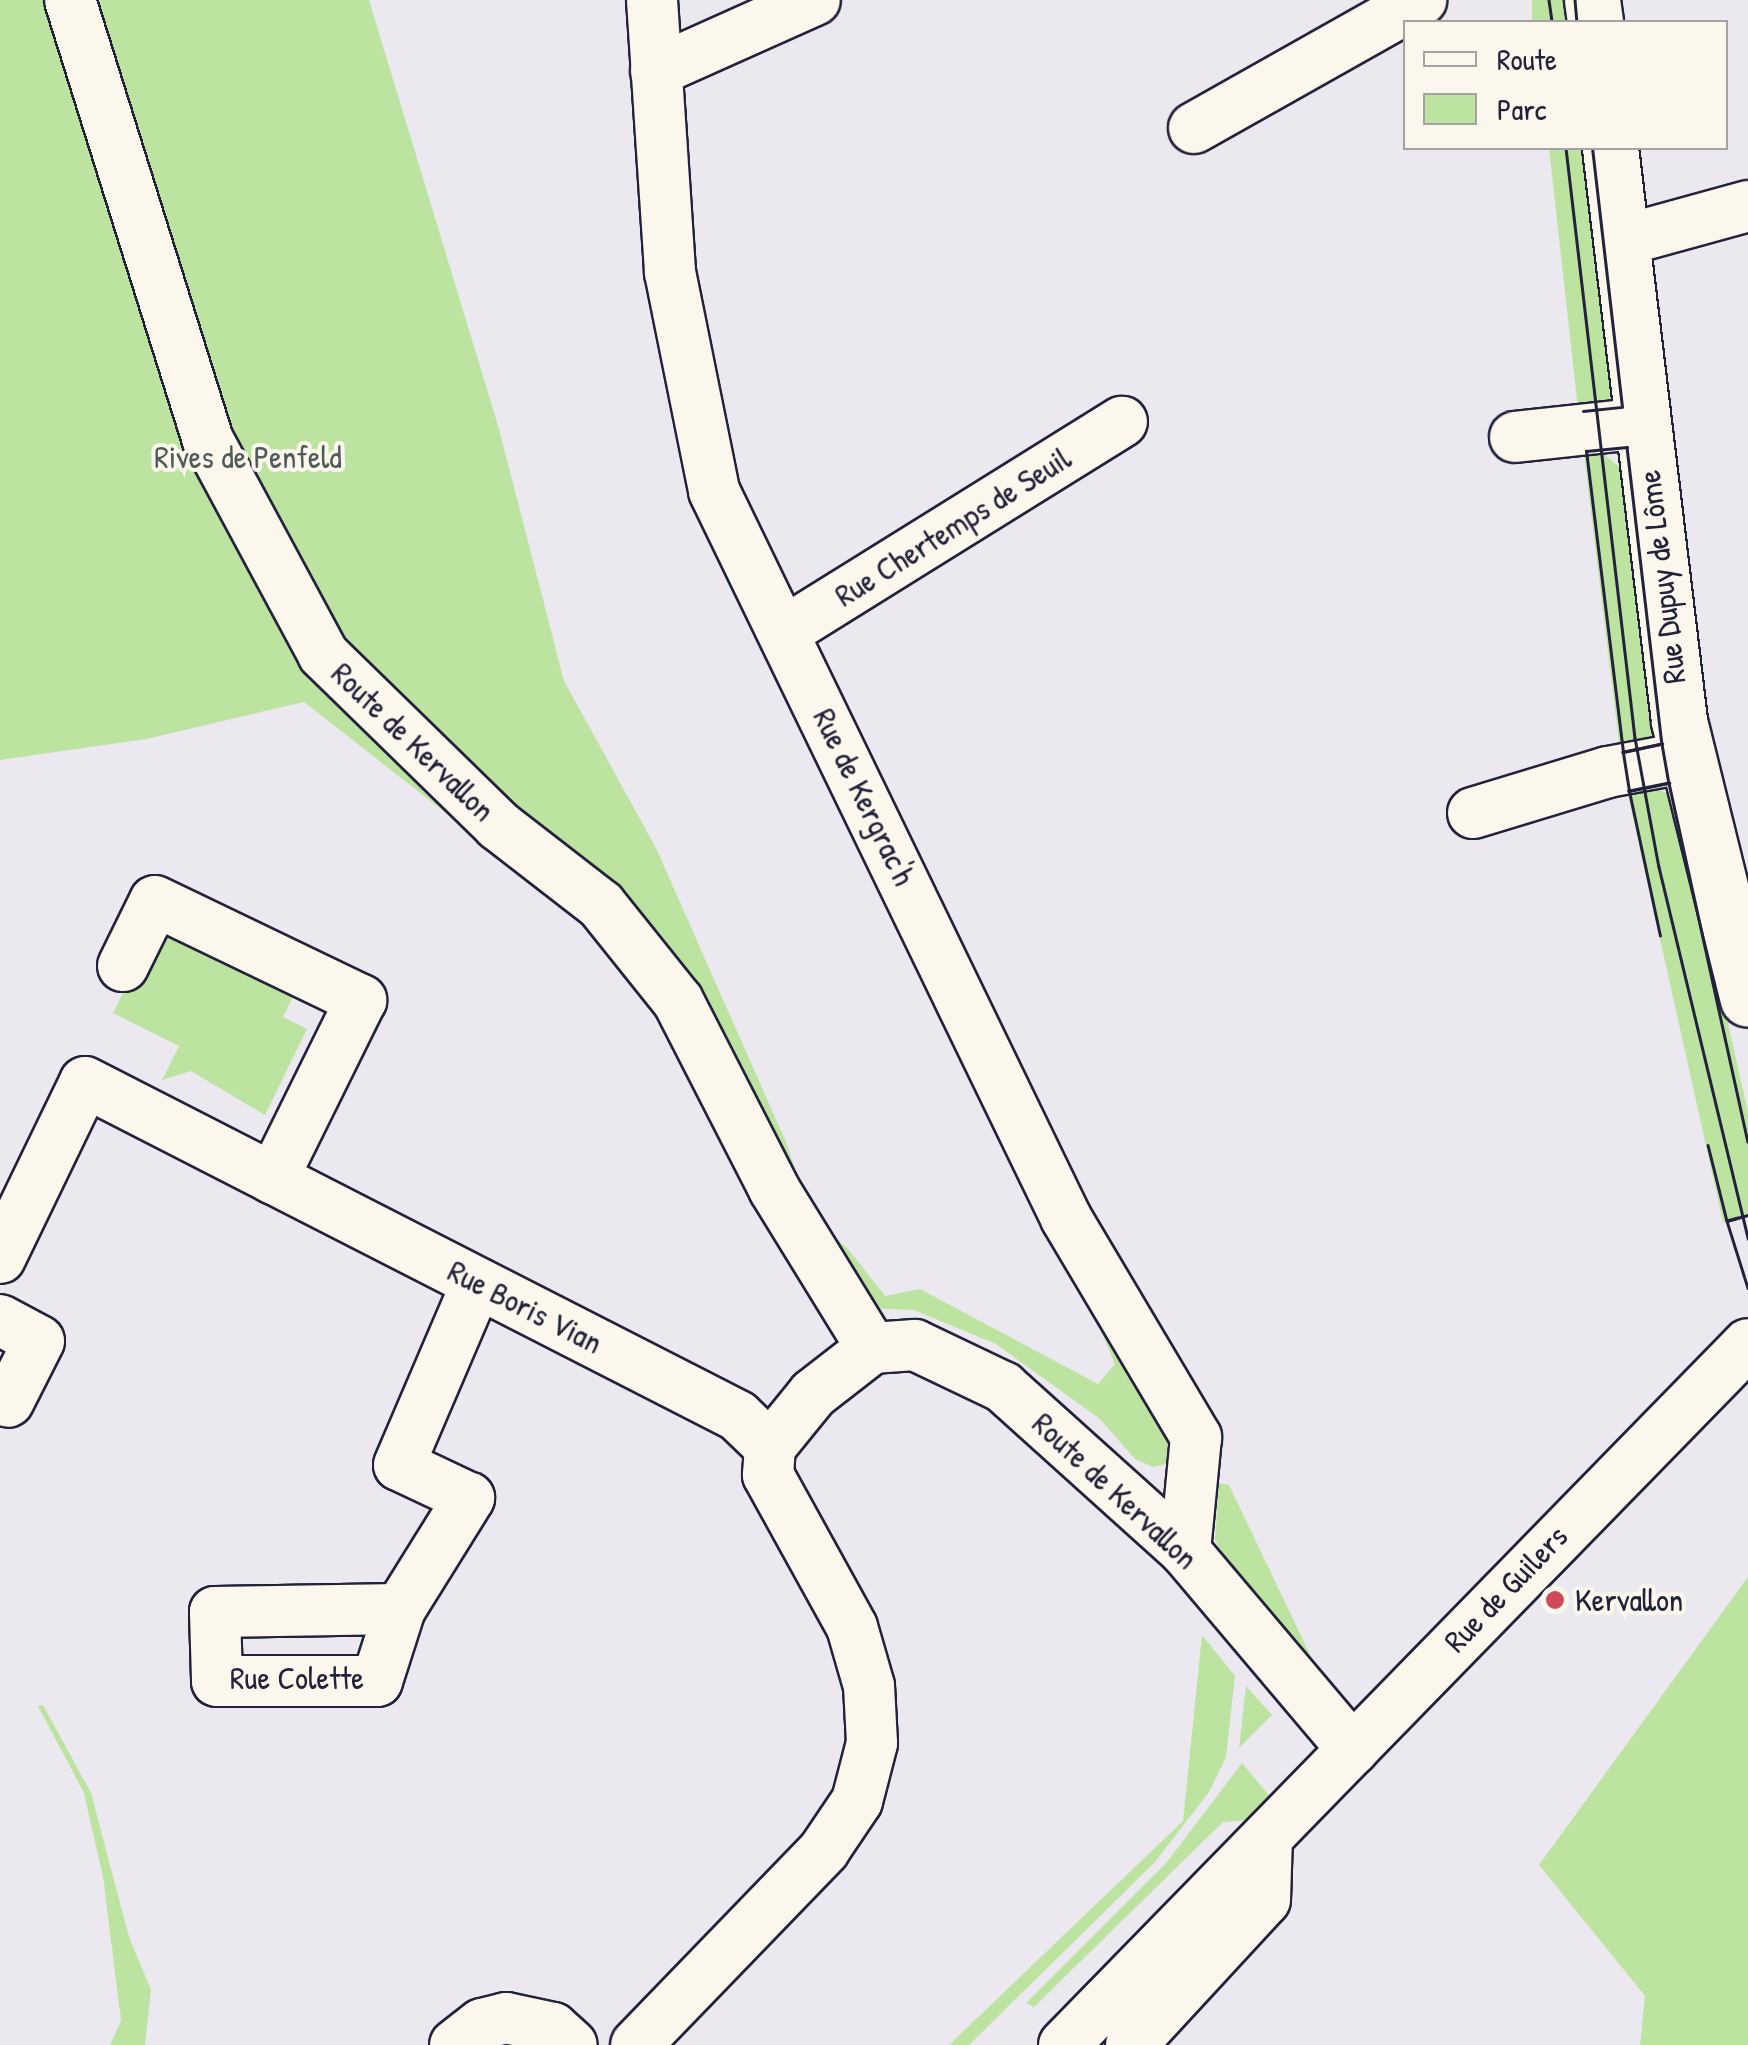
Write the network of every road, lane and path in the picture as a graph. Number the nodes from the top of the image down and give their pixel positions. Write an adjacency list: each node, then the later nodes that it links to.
1 (70, 0): 23 (street, Route de Kervallon)
2 (652, 0): 5 (street, Rue de Kergrac'h)
3 (814, 0): 5 (street)
4 (1421, 0): 6 (street)
5 (656, 71): 13 (street, Rue de Kergrac'h)
6 (1194, 128)
7 (1610, 150): 9 (main road, Rue Dupuy de Lôme)
8 (1748, 206): 9 (street)
9 (1621, 240): 11 (main road, Rue Dupuy de Lôme)
10 (1122, 422): 13 (street, Rue Chertemps de Seuil)
11 (1643, 424): 12 (street); 14 (main road, Rue Dupuy de Lôme)
12 (1516, 436)
13 (784, 632): 26 (street, Rue de Kergrac'h)
14 (1688, 757): 15 (street); 17 (main road, Rue Dupuy de Lôme)
15 (1473, 813)
16 (123, 966): 18 (street)
17 (1748, 999)
18 (273, 1178): 19 (street, Rue Boris Vian); 20 (street, Rue Boris Vian)
19 (0, 1258)
20 (477, 1283): 25 (street, Rue Boris Vian); 27 (street)
21 (0, 1320): 24 (street)
22 (1748, 1344): 28 (street, Rue de Guilers)
23 (872, 1348): 25 (street); 26 (street, Route de Kervallon)
24 (8, 1402)
25 (770, 1447): 32 (street)
26 (1185, 1551): 28 (street, Route de Kervallon)
27 (400, 1610)
28 (1353, 1750): 29 (street, Rue de Guilers)
29 (1267, 1838): 33 (street, Rue de Guilers); 34 (street)
30 (455, 2045): 31 (street)
31 (572, 2045)
32 (636, 2045)
33 (1064, 2045)
34 (1131, 2045)

